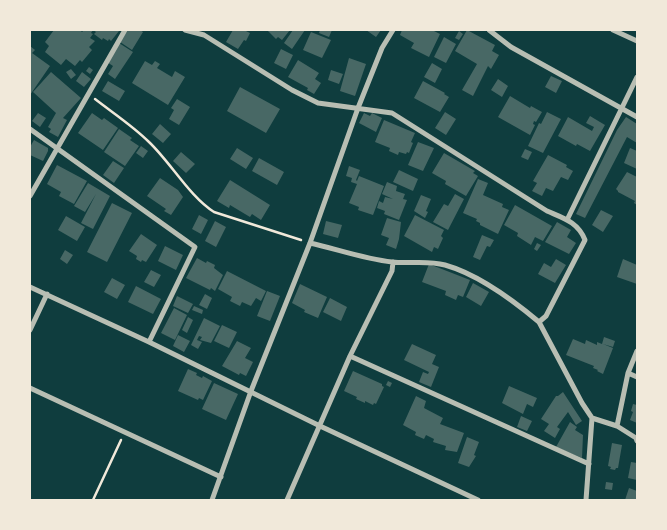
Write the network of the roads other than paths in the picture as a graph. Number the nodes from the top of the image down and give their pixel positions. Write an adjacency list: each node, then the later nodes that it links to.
1 (125, 30): 13 (street)
2 (185, 30): 6 (street)
3 (393, 30): 9 (street)
4 (489, 30): 10 (street)
5 (614, 30): 7 (street)
6 (206, 32): 9 (street)
7 (637, 41)
8 (637, 77): 10 (street)
9 (358, 108): 15 (street); 16 (street)
10 (622, 109): 11 (street); 15 (street)
11 (637, 117)
12 (30, 129): 13 (street)
13 (57, 149): 14 (street); 22 (street)
14 (30, 196)
15 (567, 220): 20 (street)
16 (310, 243): 17 (street); 28 (street)
17 (393, 262): 20 (street); 24 (street)
18 (30, 287): 19 (street)
19 (47, 294): 21 (street); 22 (street)
20 (539, 322): 29 (street)
21 (30, 330)
22 (149, 342): 28 (street)
23 (637, 351): 25 (street)
24 (350, 356): 30 (street); 33 (street)
25 (628, 373): 26 (street); 31 (street)
26 (637, 377)
27 (30, 388): 34 (street)
28 (251, 391): 30 (street); 34 (street)
29 (592, 418): 31 (street); 33 (street)
30 (320, 426): 36 (street); 37 (street)
31 (617, 426): 32 (street)
32 (637, 442)
33 (589, 464): 38 (street)
34 (221, 477): 35 (street)
35 (212, 500)
36 (287, 500)
37 (478, 500)
38 (586, 500)

